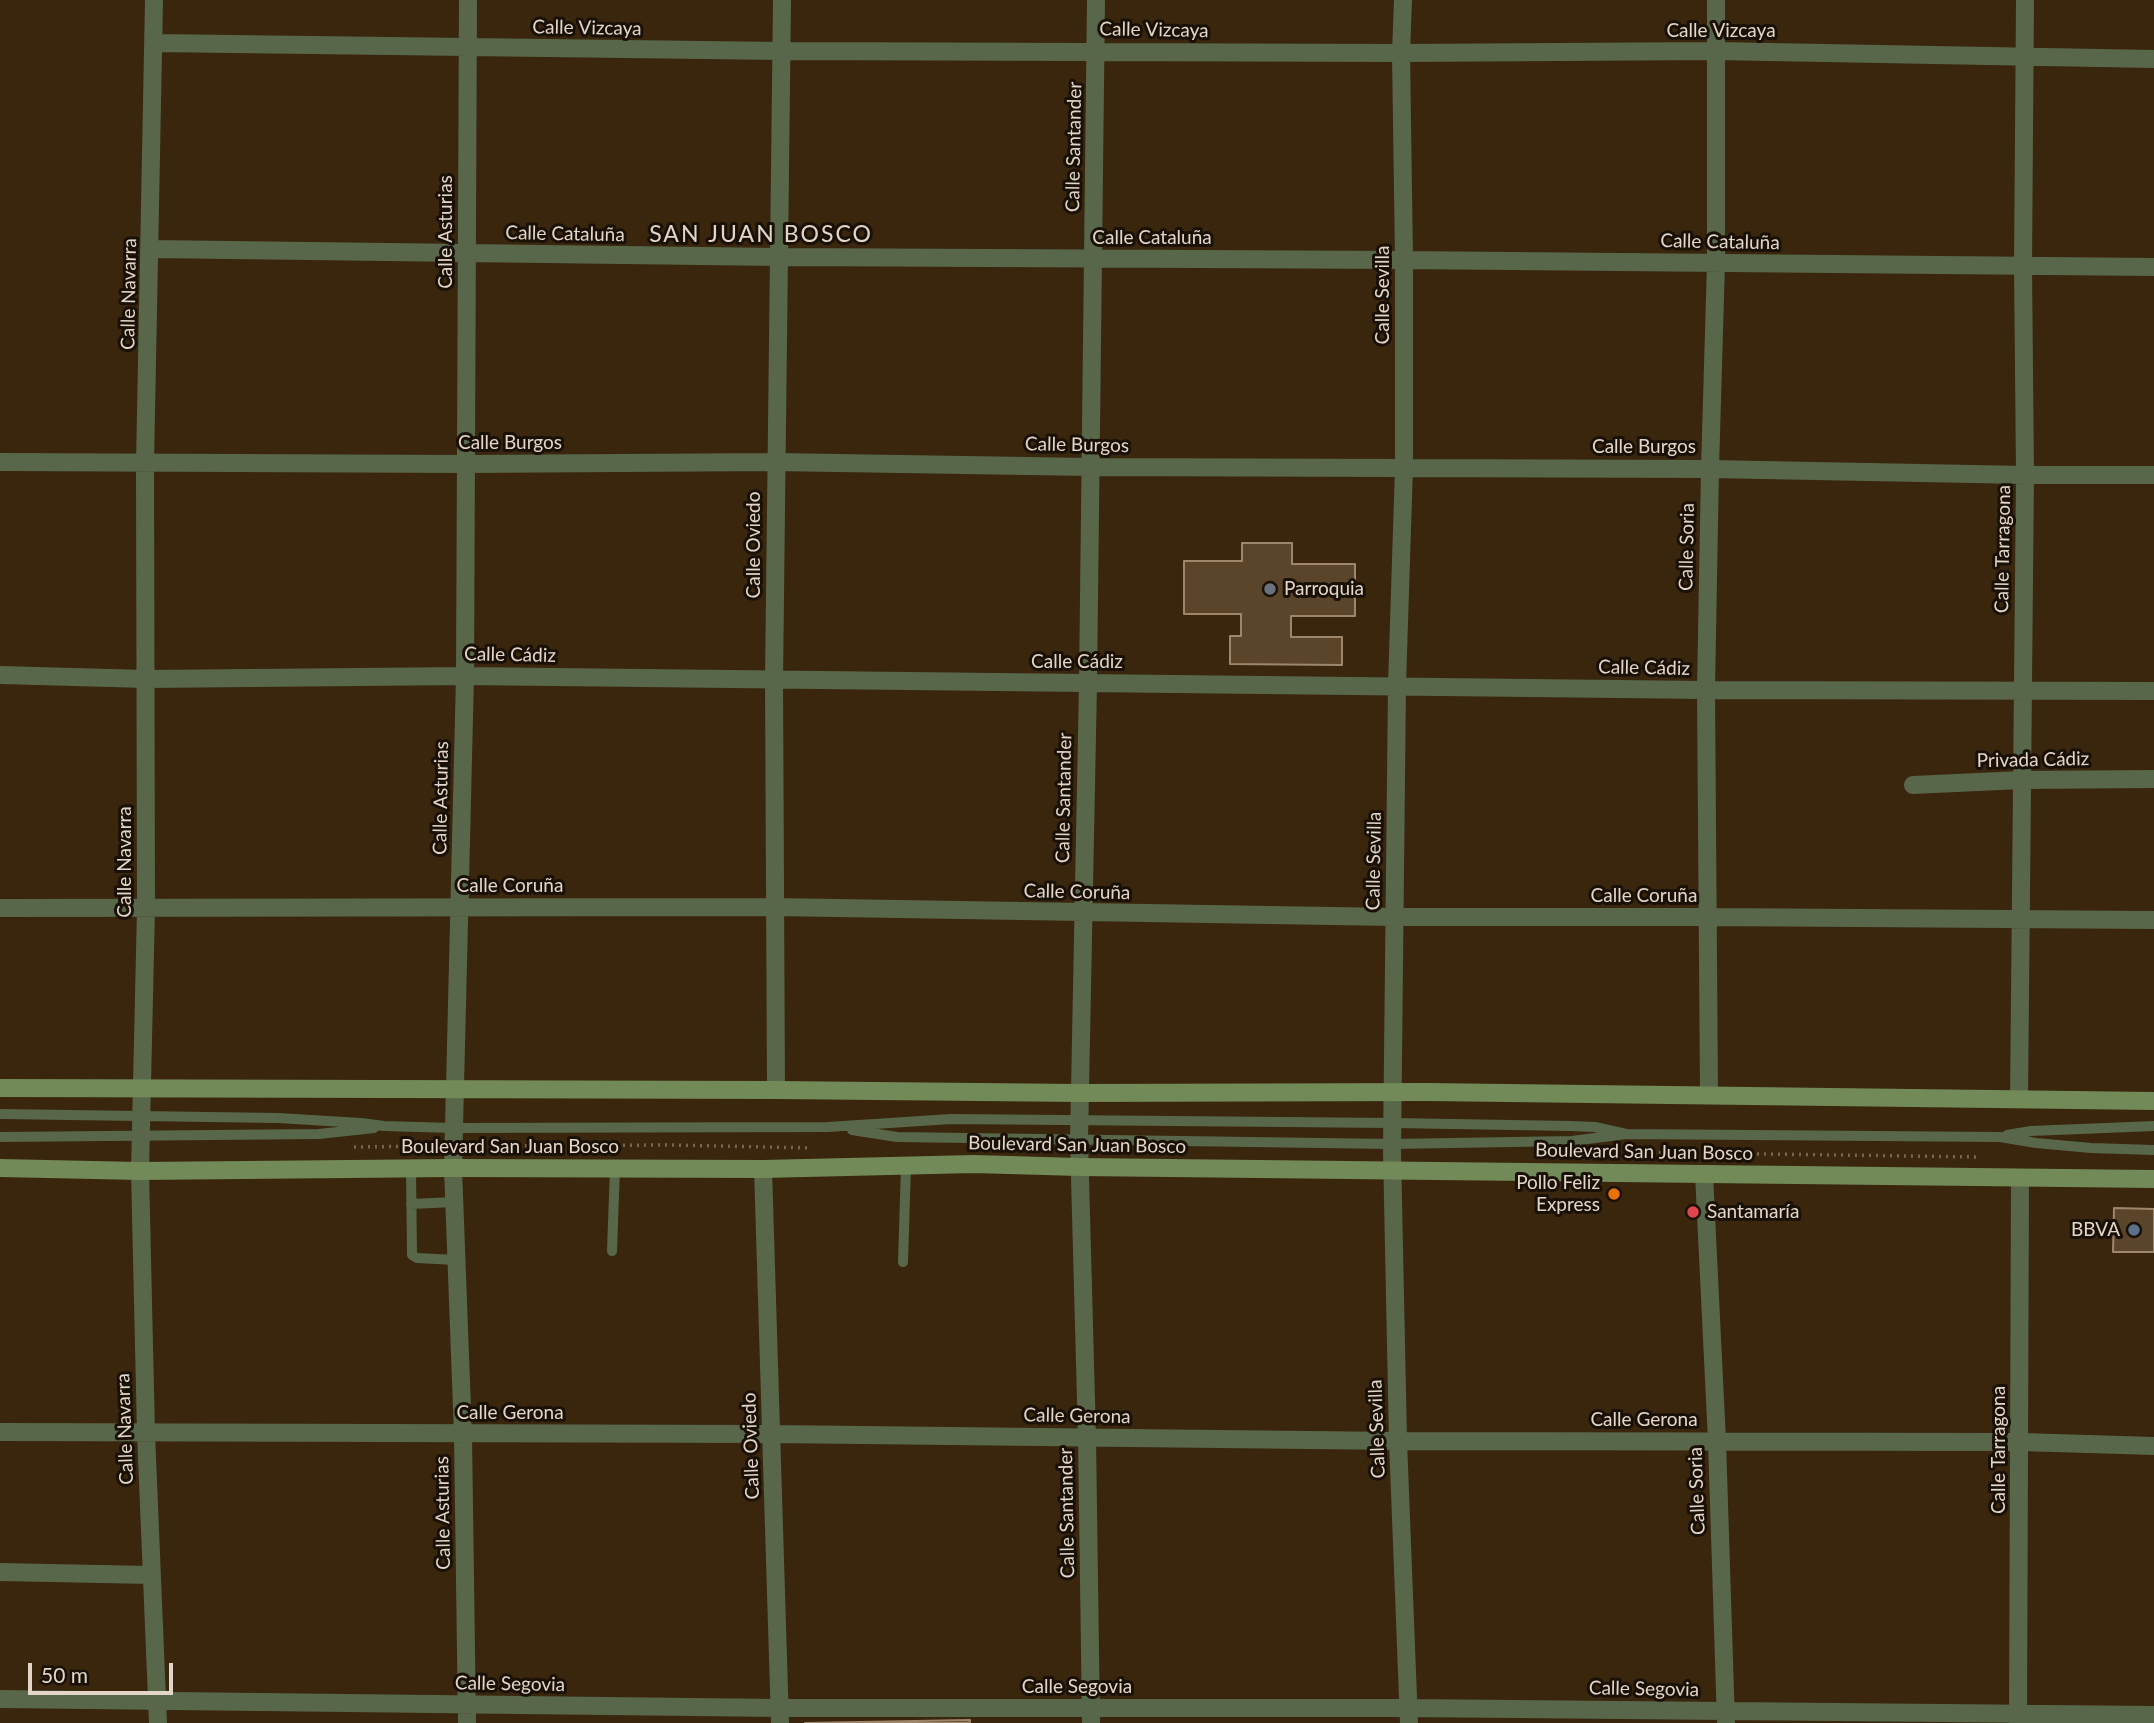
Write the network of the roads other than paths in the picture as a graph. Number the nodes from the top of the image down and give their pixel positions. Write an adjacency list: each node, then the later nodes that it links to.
1 (154, 0): 8 (street, Calle Navarra)
2 (468, 0): 9 (street, Calle Asturias)
3 (782, 0): 11 (street, Calle Oviedo)
4 (1096, 0): 10 (street, Calle Santander)
5 (1403, 0): 13 (street, Calle Sevilla)
6 (1716, 0): 12 (street, Calle Soria)
7 (2025, 0): 14 (street, Calle Tarragona)
8 (154, 43): 9 (street, Calle Vizcaya); 16 (street, Calle Navarra)
9 (467, 48): 11 (street, Calle Vizcaya); 17 (street, Calle Asturias)
10 (1096, 50): 11 (street, Calle Vizcaya); 13 (street, Calle Vizcaya); 19 (street, Calle Santander)
11 (782, 51): 18 (street, Calle Oviedo)
12 (1715, 51): 13 (street, Calle Vizcaya); 14 (street, Calle Vizcaya); 21 (street, Calle Soria)
13 (1401, 53): 20 (street, Calle Sevilla)
14 (2025, 58): 15 (street, Calle Vizcaya); 22 (street, Calle Tarragona)
15 (2154, 59)
16 (151, 249): 17 (street, Calle Cataluña); 26 (street, Calle Navarra)
17 (467, 254): 18 (street, Calle Cataluña); 27 (street, Calle Asturias)
18 (780, 257): 19 (street, Calle Cataluña); 25 (street, Calle Oviedo)
19 (1094, 259): 20 (street, Calle Cataluña); 28 (street, Calle Santander)
20 (1404, 260): 21 (street, Calle Cataluña); 29 (street, Calle Sevilla)
21 (1716, 264): 22 (street, Calle Cataluña); 30 (street, Calle Soria)
22 (2023, 266): 23 (street, Calle Cataluña); 31 (street, Calle Tarragona)
23 (2154, 267)
24 (0, 462): 26 (street, Calle Burgos)
25 (775, 462): 27 (street, Calle Burgos); 28 (street, Calle Burgos); 36 (street, Calle Oviedo)
26 (145, 464): 27 (street, Calle Burgos); 35 (street, Calle Navarra)
27 (466, 464): 34 (street, Calle Asturias)
28 (1090, 467): 29 (street, Calle Burgos); 37 (street, Calle Santander)
29 (1404, 467): 30 (street, Calle Burgos); 38 (street, Calle Sevilla)
30 (1710, 468): 31 (street, Calle Burgos); 39 (street, Calle Soria)
31 (2025, 475): 32 (street, Calle Burgos); 40 (street, Calle Tarragona)
32 (2154, 475)
33 (0, 675): 35 (street, Calle Cádiz)
34 (465, 676): 35 (street, Calle Cádiz); 36 (street, Calle Cádiz); 45 (street, Calle Asturias)
35 (146, 679): 48 (street, Calle Navarra)
36 (774, 680): 37 (street, Calle Cádiz); 46 (street, Calle Oviedo)
37 (1088, 684): 38 (street, Calle Cádiz); 49 (street, Calle Santander)
38 (1397, 685): 39 (street, Calle Cádiz); 50 (street, Calle Sevilla)
39 (1706, 690): 40 (street, Calle Cádiz); 51 (street, Calle Soria)
40 (2022, 690): 41 (street, Calle Cádiz); 43 (street, Calle Tarragona)
41 (2154, 691)
42 (2154, 779): 43 (street, Privada Cádiz)
43 (2021, 780): 44 (street, Privada Cádiz); 52 (street, Calle Tarragona)
44 (1913, 785)
45 (460, 907): 46 (street, Calle Coruña); 48 (street, Calle Coruña); 56 (street, Calle Asturias)
46 (774, 907): 49 (street, Calle Coruña); 57 (street, Calle Oviedo)
47 (0, 908): 48 (street, Calle Coruña)
48 (146, 909): 54 (street, Calle Navarra)
49 (1082, 913): 50 (street, Calle Coruña); 59 (street, Calle Santander)
50 (1394, 917): 51 (street, Calle Coruña); 58 (street, Calle Sevilla)
51 (1709, 917): 52 (street, Calle Coruña); 60 (street, Calle Soria)
52 (2020, 919): 53 (street, Calle Coruña); 61 (street, Calle Tarragona)
53 (2154, 920)
54 (143, 1087): 55 (street); 56 (street); 64 (street, Calle Navarra)
55 (0, 1088)
56 (453, 1090): 57 (street); 70 (street, Calle Asturias)
57 (776, 1090): 59 (street)
58 (1393, 1092): 59 (street); 60 (street); 66 (street, Calle Sevilla)
59 (1080, 1093): 65 (street, Calle Santander)
60 (1709, 1094): 61 (street)
61 (2019, 1098): 62 (street)
62 (2154, 1101)
63 (0, 1114): 64 (lane)
64 (142, 1116): 67 (lane); 72 (street, Calle Navarra)
65 (1079, 1120): 66 (lane); 69 (lane); 75 (street, Calle Santander)
66 (1393, 1123): 71 (lane); 76 (street, Calle Sevilla)
67 (384, 1126): 70 (lane); 72 (lane)
68 (2154, 1126): 74 (lane)
69 (828, 1127): 70 (lane); 75 (lane)
70 (453, 1128): 82 (street, Calle Asturias)
71 (1626, 1134): 74 (lane); 76 (lane)
72 (142, 1136): 73 (lane); 86 (street, Calle Navarra)
73 (0, 1137)
74 (2000, 1137): 77 (lane)
75 (1079, 1140): 76 (lane); 79 (street, Calle Santander)
76 (1392, 1144): 85 (street, Calle Sevilla)
77 (2154, 1150)
78 (906, 1165): 79 (street, Boulevard San Juan Bosco); 84 (street, Boulevard San Juan Bosco); 94 (lane)
79 (1079, 1167): 85 (street, Boulevard San Juan Bosco); 99 (street, Calle Santander)
80 (0, 1168): 86 (street, Boulevard San Juan Bosco)
81 (411, 1168): 82 (street, Boulevard San Juan Bosco); 86 (street, Boulevard San Juan Bosco); 91 (lane)
82 (453, 1168): 83 (street, Boulevard San Juan Bosco); 90 (street, Calle Asturias)
83 (615, 1168): 84 (street, Boulevard San Juan Bosco); 92 (lane)
84 (762, 1168): 98 (street, Calle Oviedo)
85 (1392, 1170): 87 (street, Boulevard San Juan Bosco); 100 (street, Calle Sevilla)
86 (140, 1171): 96 (street, Calle Navarra)
87 (1704, 1174): 88 (street, Boulevard San Juan Bosco); 101 (street, Calle Soria)
88 (2020, 1178): 89 (street, Boulevard San Juan Bosco); 102 (street, Calle Tarragona)
89 (2154, 1179)
90 (454, 1202): 91 (lane); 93 (street, Calle Asturias)
91 (411, 1203): 93 (lane)
92 (612, 1251)
93 (456, 1260): 97 (street, Calle Asturias)
94 (903, 1262)
95 (0, 1432): 96 (street, Calle Gerona)
96 (146, 1433): 97 (street, Calle Gerona); 105 (street, Calle Navarra)
97 (463, 1434): 98 (street, Calle Gerona); 108 (street, Calle Asturias)
98 (772, 1434): 99 (street, Calle Gerona); 109 (street, Calle Oviedo)
99 (1087, 1437): 100 (street, Calle Gerona); 112 (street, Calle Santander)
100 (1398, 1441): 101 (street, Calle Gerona); 110 (street, Calle Sevilla)
101 (1717, 1441): 102 (street, Calle Gerona); 113 (street, Calle Soria)
102 (2021, 1442): 103 (street, Calle Gerona); 114 (street, Calle Tarragona)
103 (2154, 1446)
104 (0, 1572): 105 (street)
105 (151, 1574): 107 (street, Calle Navarra)
106 (0, 1699): 107 (street, Calle Segovia)
107 (157, 1699): 108 (street, Calle Segovia); 115 (street, Calle Navarra)
108 (467, 1714): 109 (street, Calle Segovia)
109 (779, 1715): 112 (street, Calle Segovia)
110 (1409, 1715): 112 (street, Calle Segovia); 113 (street, Calle Segovia)
111 (2154, 1715): 114 (street, Calle Segovia)
112 (1091, 1716)
113 (1726, 1717): 114 (street, Calle Segovia)
114 (2018, 1719)
115 (158, 1723)

